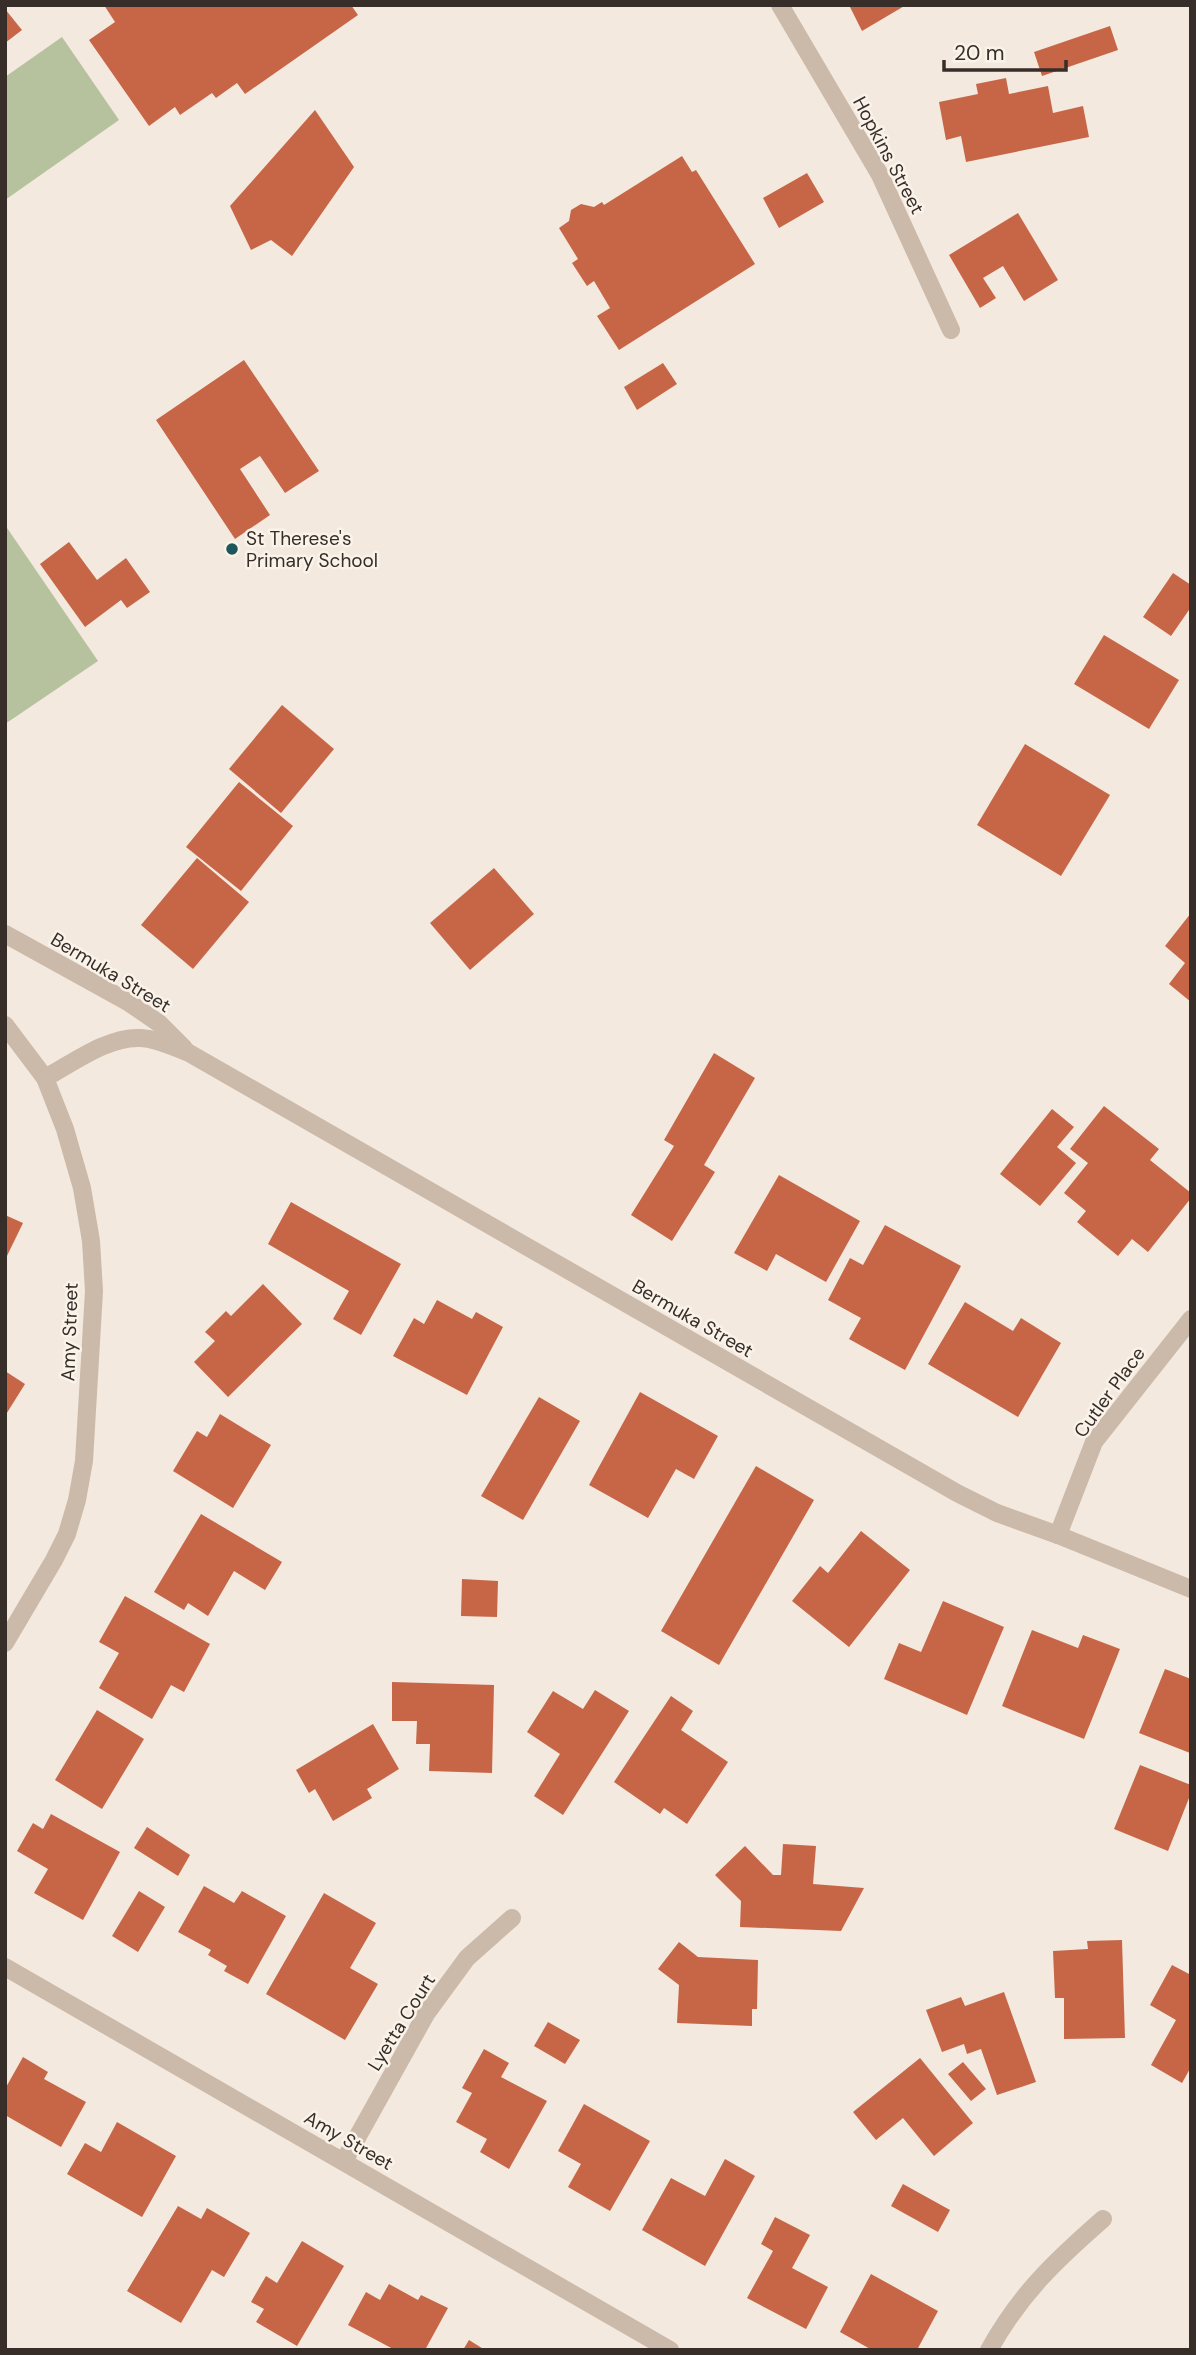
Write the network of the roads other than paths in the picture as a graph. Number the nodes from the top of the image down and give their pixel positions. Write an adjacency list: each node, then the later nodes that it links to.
1 (780, 5): 2 (street, Hopkins Street)
2 (951, 330)
3 (5, 934): 5 (street, Bermuka Street)
4 (5, 1024): 6 (street, Amy Street)
5 (189, 1053): 6 (street, Bermuka Street); 8 (street, Bermuka Street)
6 (45, 1077): 10 (street, Amy Street)
7 (1191, 1319): 8 (street, Cutler Place)
8 (1058, 1535): 9 (street, Bermuka Street)
9 (1191, 1589)
10 (5, 1643)
11 (512, 1918): 13 (street, Lyetta Court)
12 (5, 1967): 13 (street, Amy Street)
13 (344, 2161): 15 (street, Amy Street)
14 (1103, 2219): 16 (street)
15 (670, 2350)
16 (989, 2350)

